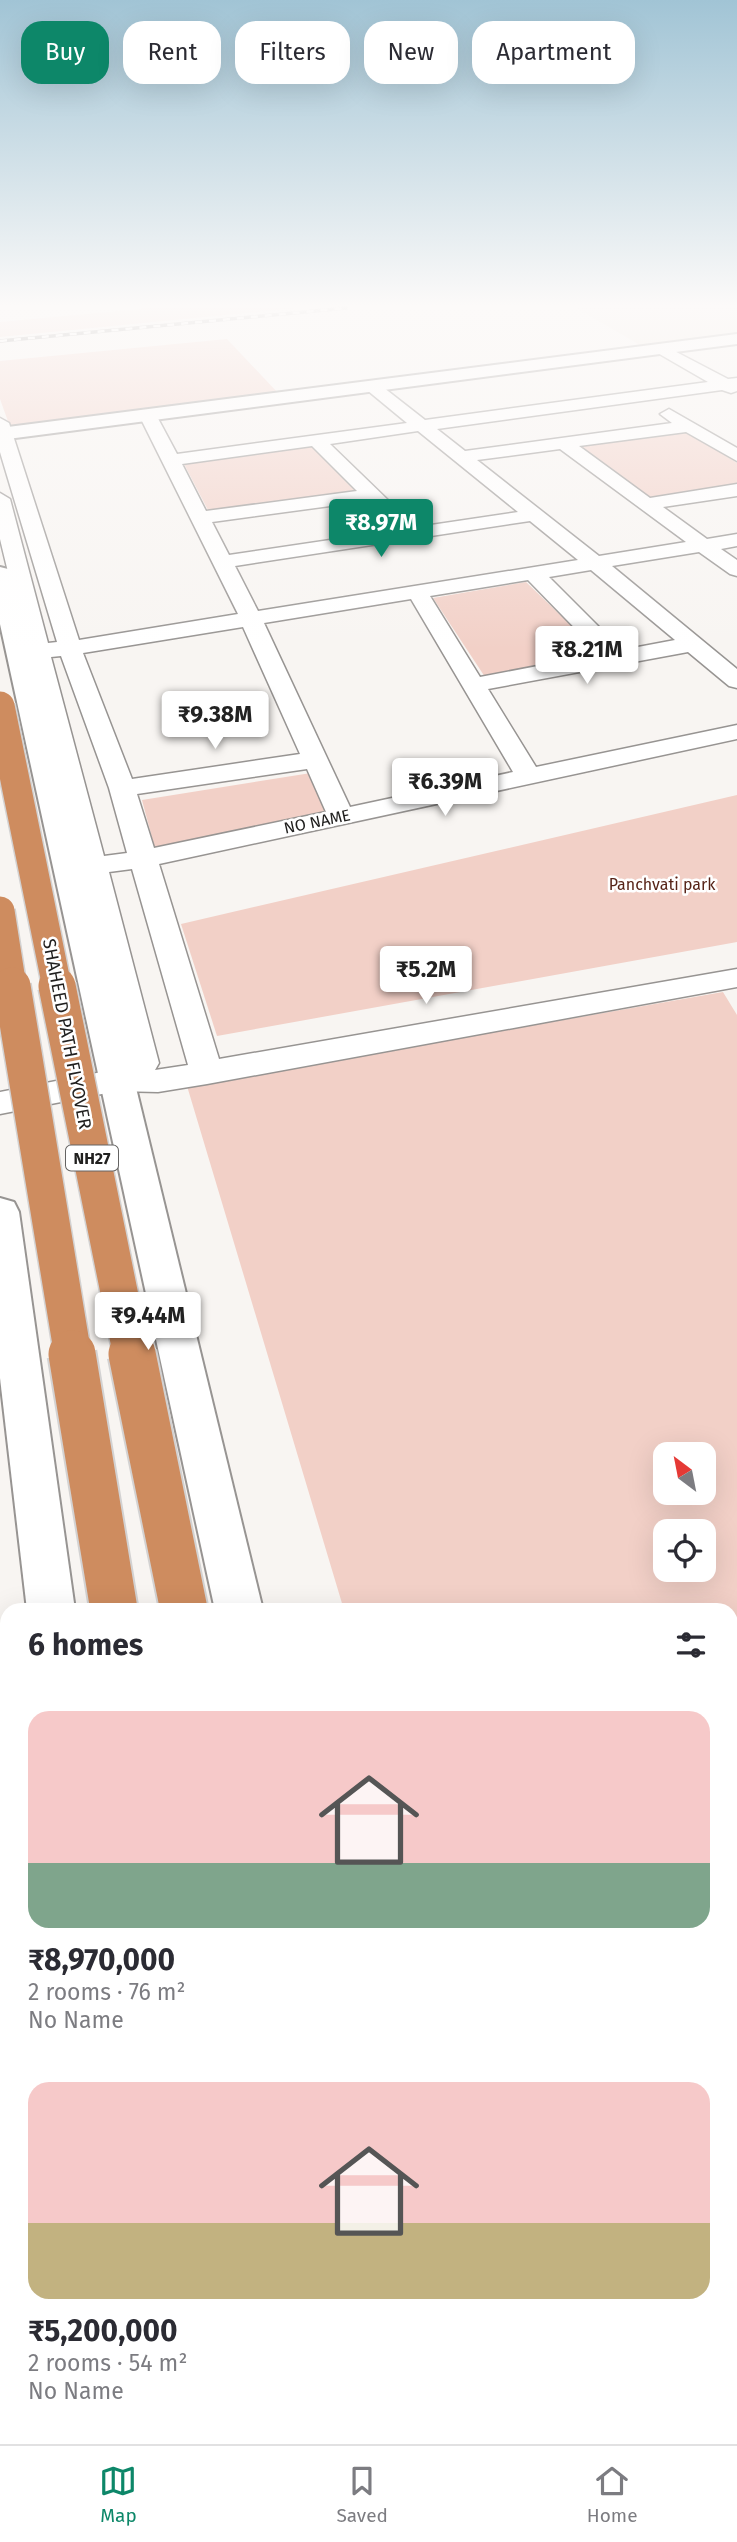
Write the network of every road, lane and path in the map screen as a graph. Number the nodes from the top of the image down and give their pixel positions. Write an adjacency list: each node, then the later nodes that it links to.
1 (79, 422): 8 (street)
2 (151, 422): 13 (street)
3 (418, 422): 6 (street)
4 (452, 422): 6 (street)
5 (683, 422): 7 (street)
6 (423, 426): 9 (street); 12 (street)
7 (689, 426): 10 (street); 11 (street)
8 (1, 430): 31 (street)
9 (316, 440): 13 (street); 15 (street)
10 (563, 443): 12 (street); 17 (street)
11 (737, 456)
12 (462, 457): 18 (street)
13 (170, 460): 19 (street)
14 (737, 490): 17 (street)
15 (372, 495): 19 (street); 20 (street)
16 (0, 499): 32 (street)
17 (647, 504): 22 (street)
18 (534, 515): 20 (street); 24 (street)
19 (200, 518): 23 (street)
20 (412, 533): 23 (street)
21 (737, 540): 22 (street)
22 (703, 545): 24 (street); 25 (street)
23 (222, 562): 29 (street)
24 (595, 563): 26 (street); 30 (street)
25 (737, 570)
26 (533, 573): 28 (street); 33 (street)
27 (0, 574): 36 (street)
28 (417, 592): 29 (street); 35 (street)
29 (251, 619): 31 (street); 38 (street)
30 (692, 644): 33 (street); 34 (street)
31 (71, 648): 32 (street); 40 (street)
32 (40, 651): 43 (street)
33 (617, 658): 35 (street)
34 (737, 681)
35 (473, 685): 39 (street)
36 (16, 707): 48 (street); 53 (highway, SHAHEED PATH FLYOVER / NH27, bridge)
37 (737, 732): 39 (street, NO NAME)
38 (315, 760): 40 (street); 41 (street)
39 (528, 776): 41 (street, NO NAME)
40 (122, 788): 42 (street)
41 (341, 816): 42 (street, NO NAME)
42 (143, 859): 43 (street, NO NAME); 47 (street)
43 (93, 866): 48 (street)
44 (0, 911): 52 (highway, NH27, bridge)
45 (737, 962): 47 (street)
46 (737, 978): 47 (street)
47 (204, 1063): 48 (street)
48 (130, 1072): 49 (street); 54 (street)
49 (0, 1103)
50 (0, 1212): 51 (street)
51 (50, 1603)
52 (113, 1603)
53 (183, 1603)
54 (238, 1603)

